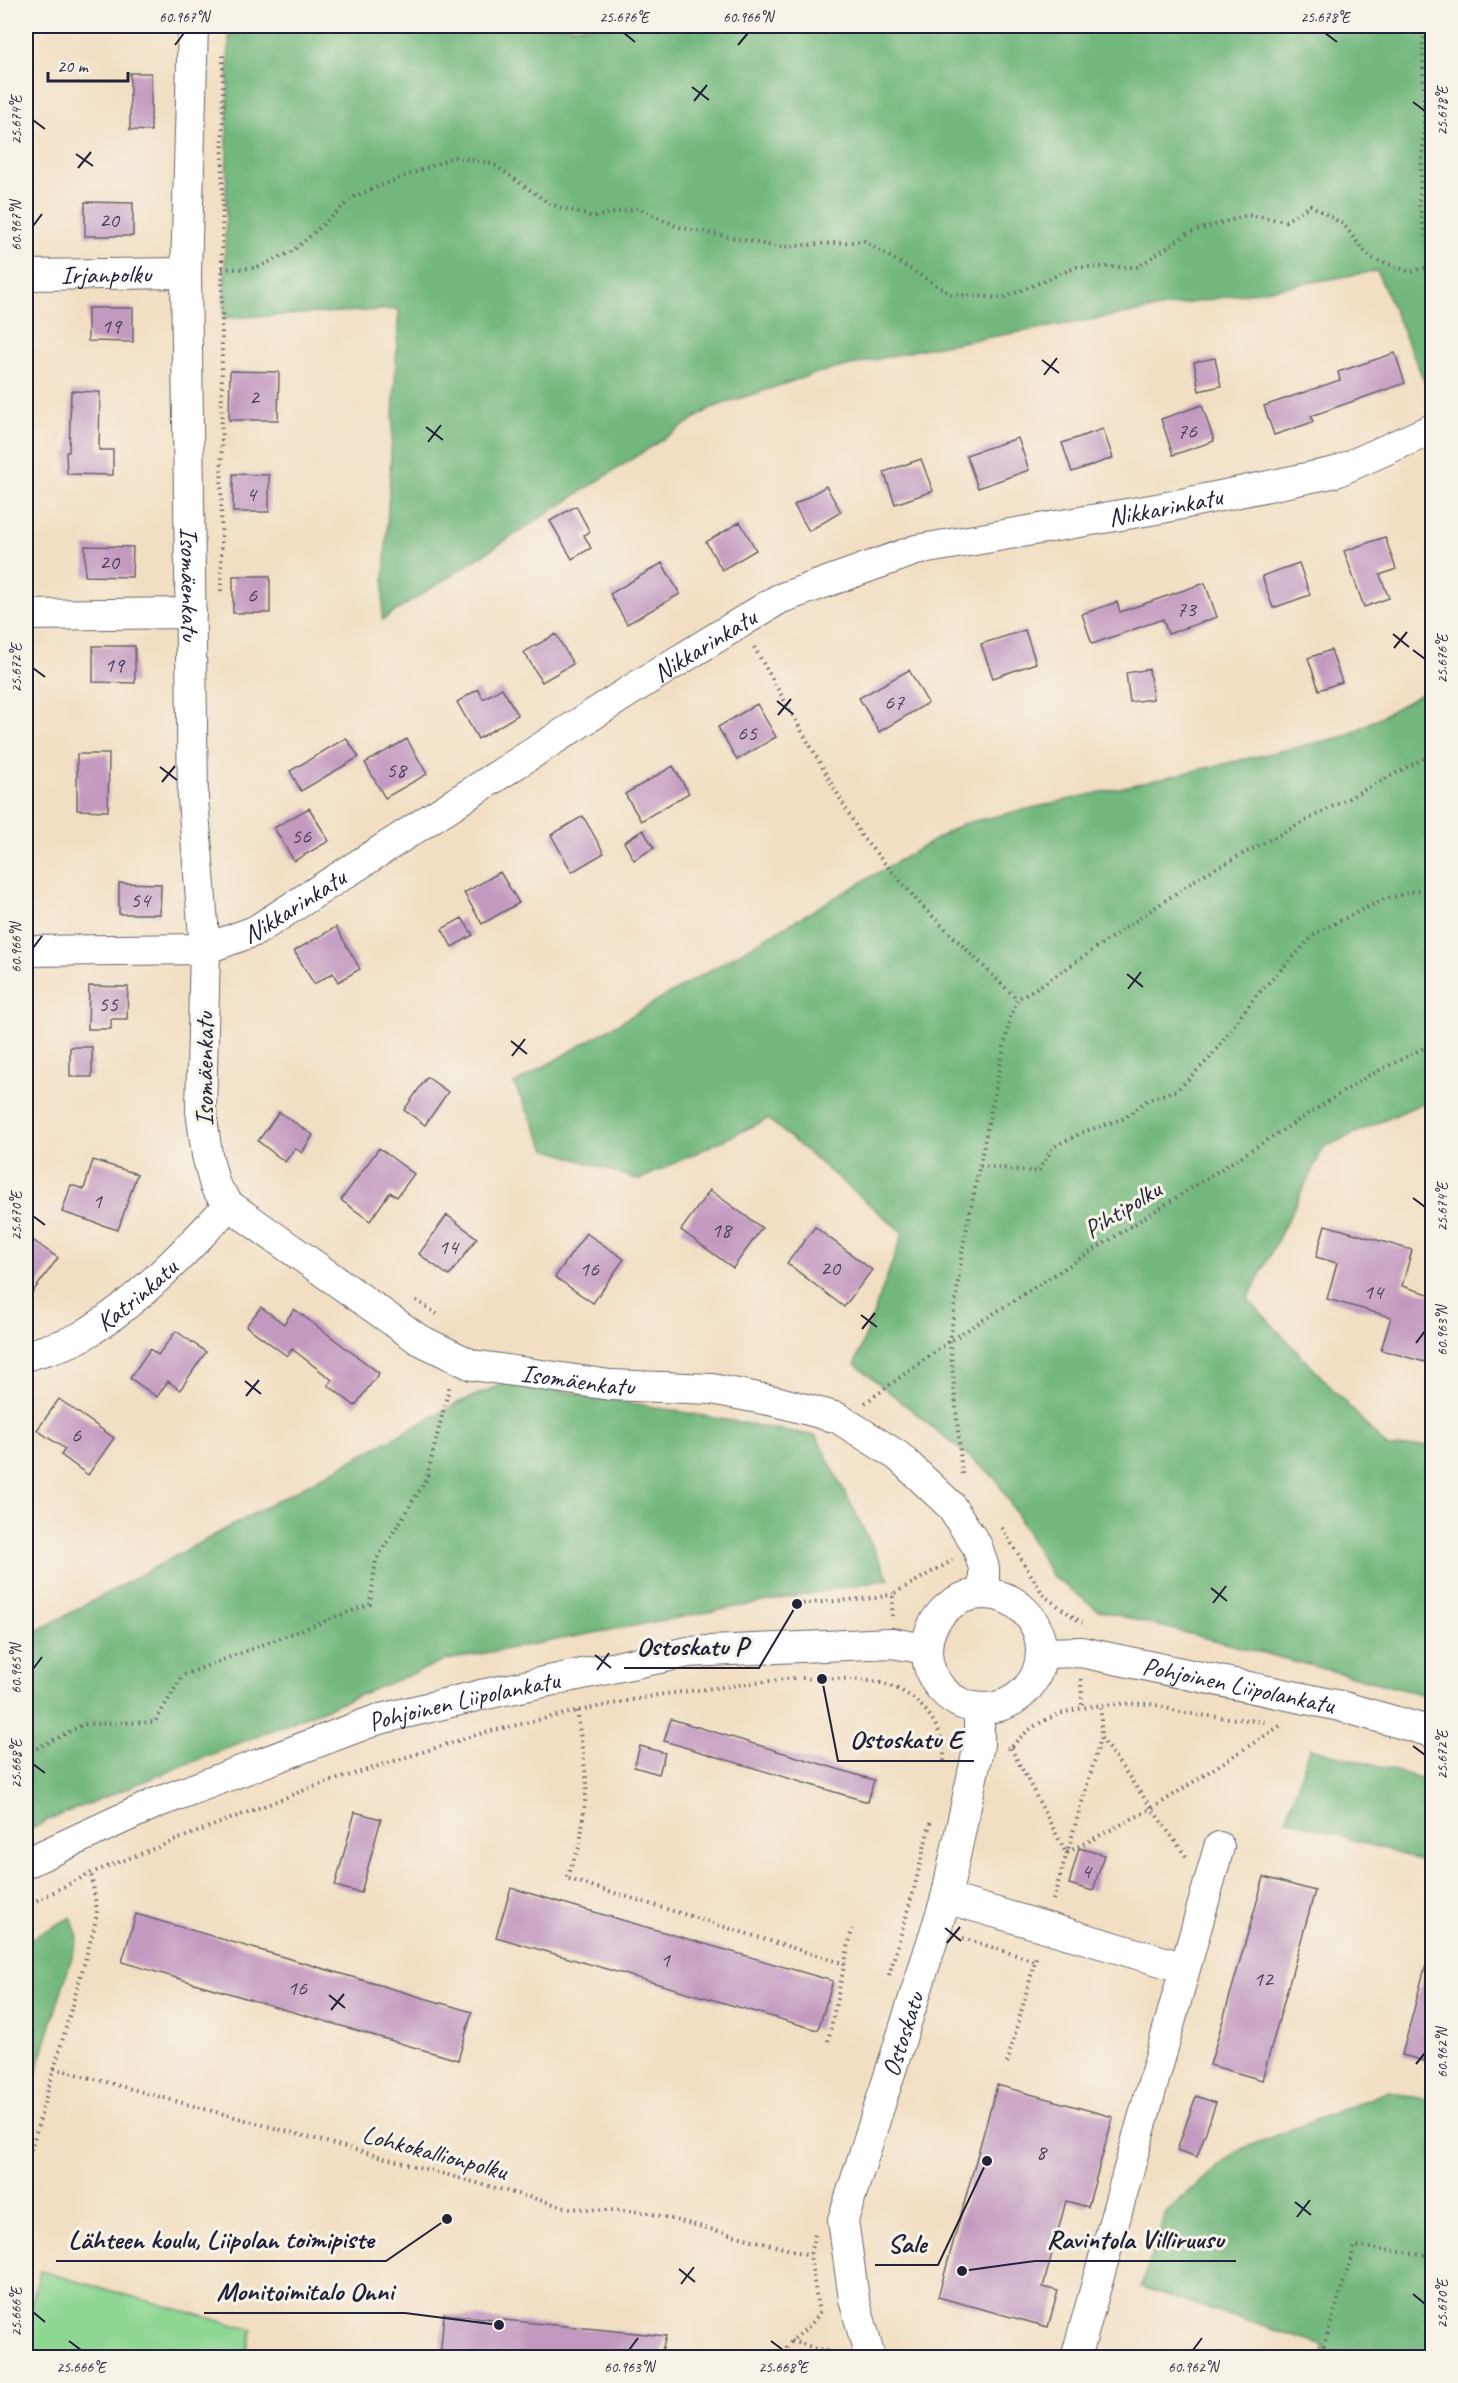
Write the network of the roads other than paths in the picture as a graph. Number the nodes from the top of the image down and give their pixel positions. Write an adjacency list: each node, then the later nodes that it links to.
1 (194, 26): 2 (street, Isomäenkatu)
2 (186, 273): 3 (street, Irjanpolku); 5 (street, Isomäenkatu)
3 (26, 274)
4 (1432, 429): 7 (street, Nikkarinkatu)
5 (191, 613): 6 (street); 7 (street, Isomäenkatu)
6 (26, 615)
7 (205, 949): 8 (street, Nikkarinkatu); 9 (street, Isomäenkatu)
8 (26, 951)
9 (228, 1205): 10 (street, Katrinkatu); 11 (street, Isomäenkatu)
10 (26, 1356)
11 (984, 1593): 12 (street); 13 (street)
12 (926, 1649): 14 (street); 17 (street, Pohjoinen Liipolankatu)
13 (1042, 1653): 14 (street); 15 (street, Pohjoinen Liipolankatu)
14 (979, 1709): 18 (street, Ostoskatu)
15 (1432, 1732)
16 (1220, 1847): 19 (street)
17 (26, 1863)
18 (946, 1898): 19 (street); 20 (street, Ostoskatu)
19 (1185, 1968): 21 (street)
20 (870, 2358)
21 (1076, 2358)

